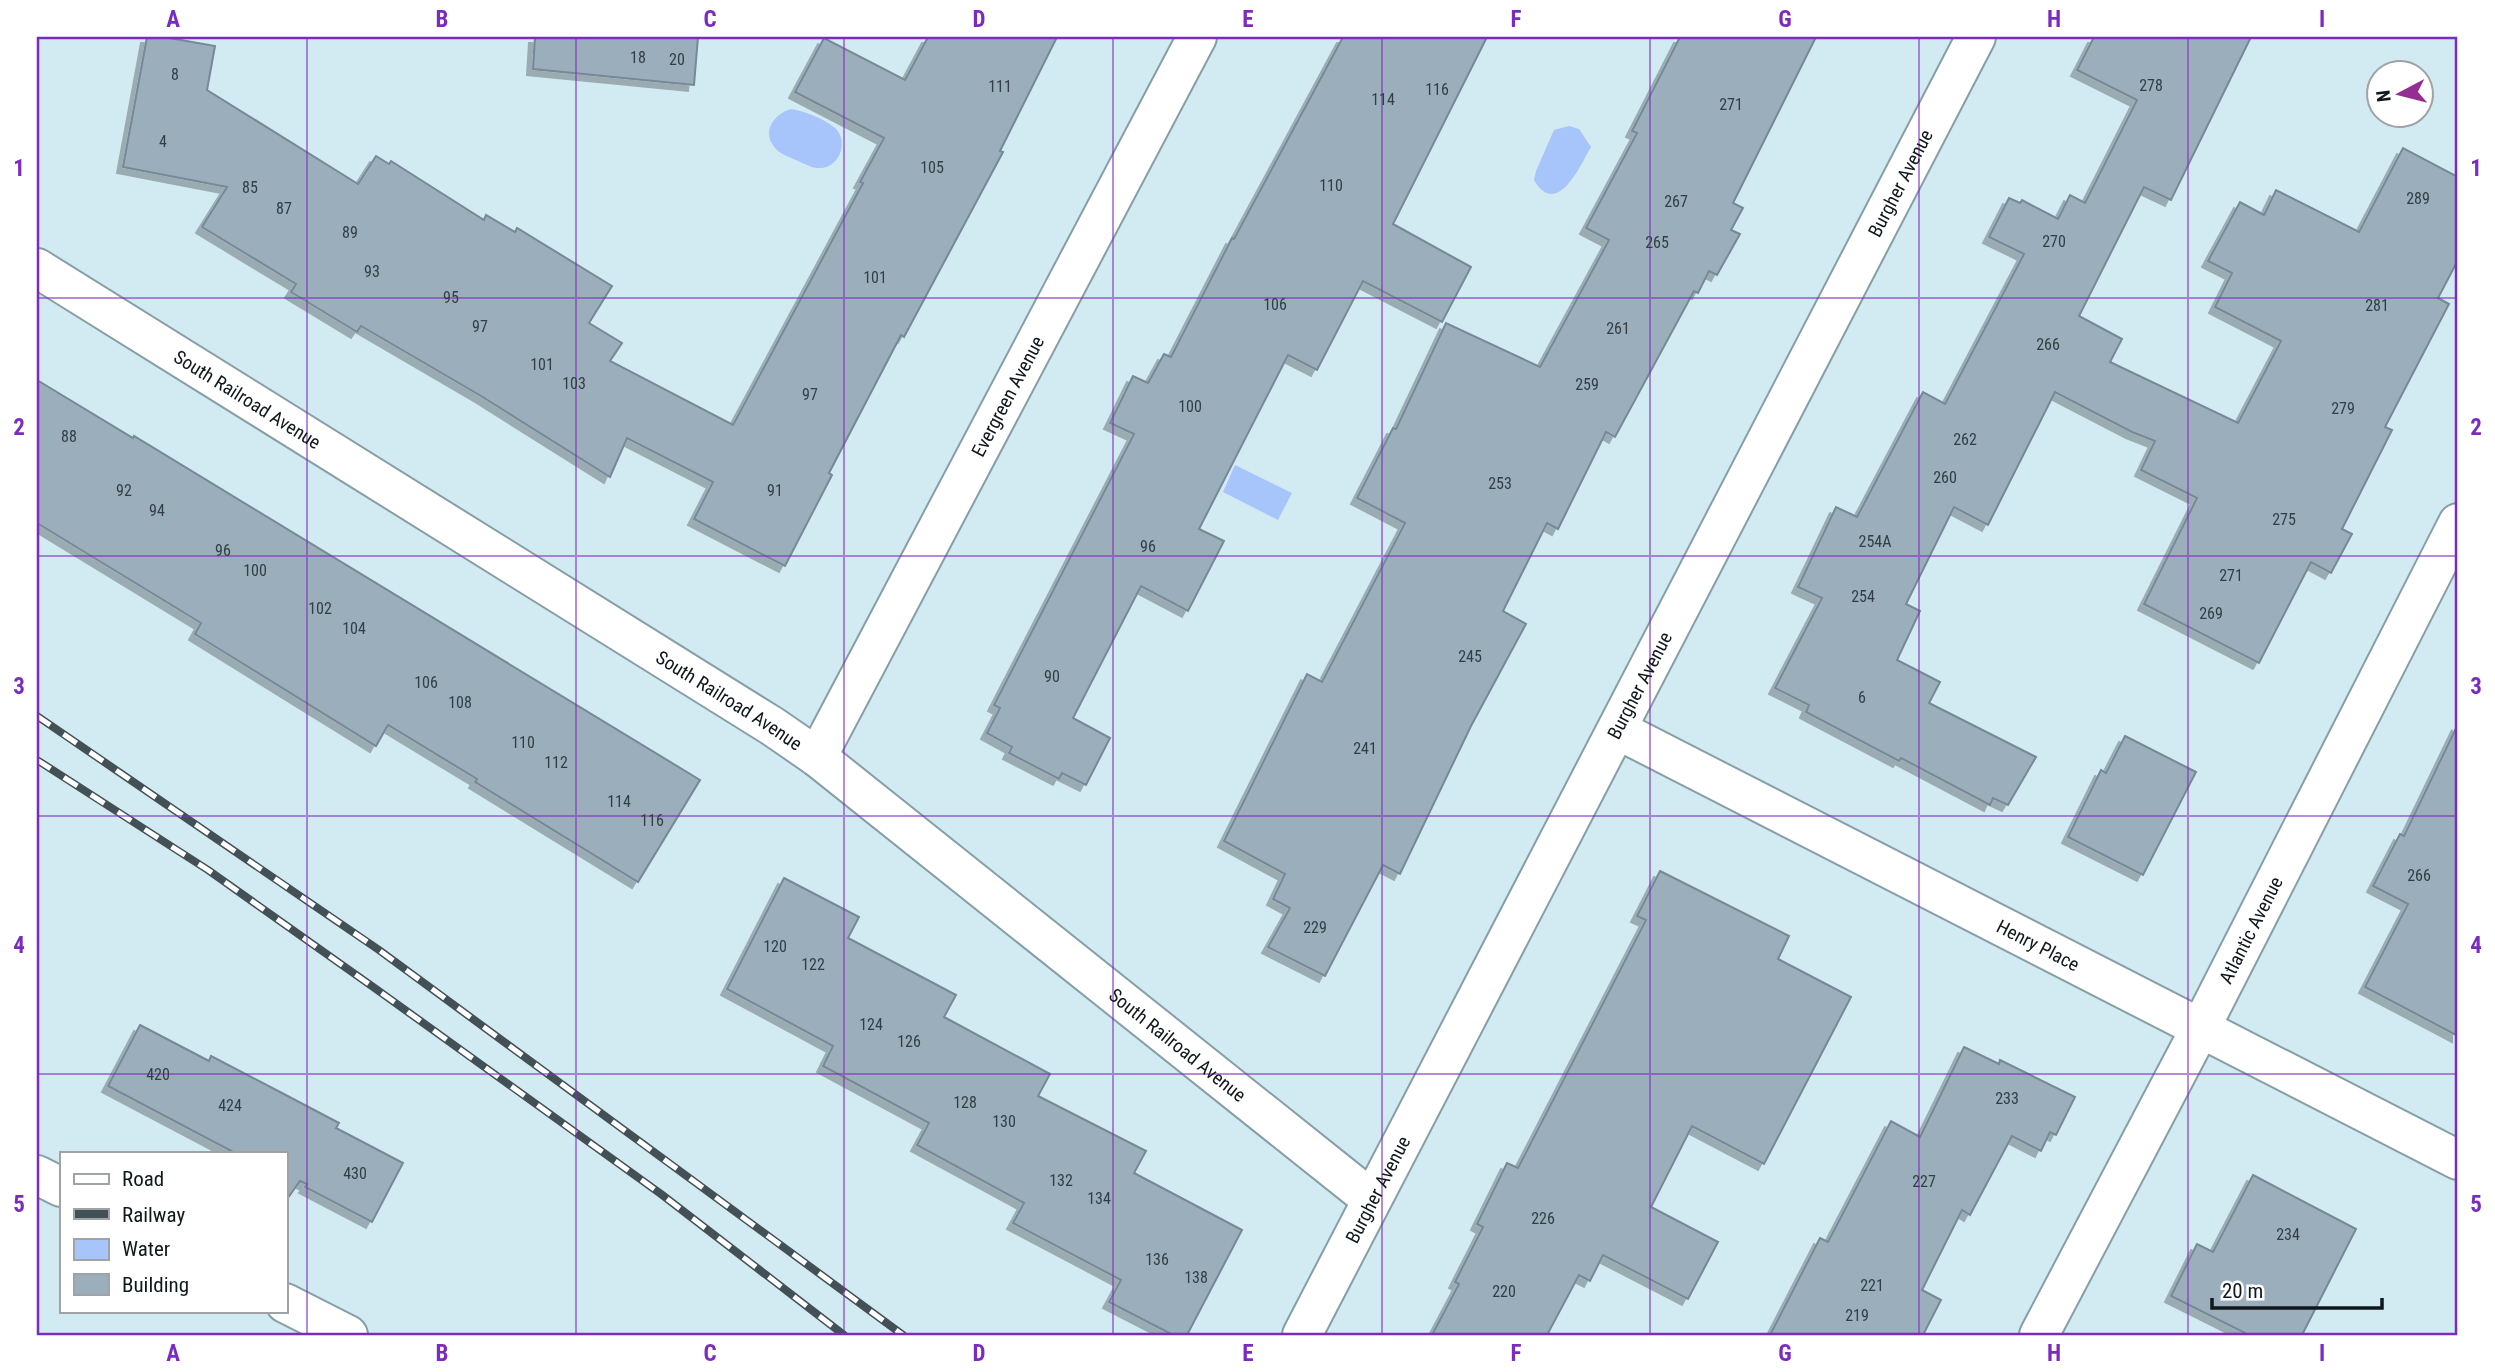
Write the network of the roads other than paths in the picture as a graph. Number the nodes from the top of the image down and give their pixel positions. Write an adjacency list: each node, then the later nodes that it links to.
1 (1197, 37): 6 (street, Evergreen Avenue)
2 (1976, 37): 5 (street, Burgher Avenue)
3 (37, 268): 6 (street, South Railroad Avenue)
4 (2458, 523): 7 (street, Atlantic Avenue)
5 (1618, 730): 7 (street, Henry Place); 11 (street, Burgher Avenue)
6 (817, 757): 11 (street, South Railroad Avenue)
7 (2200, 1029): 8 (street, Henry Place); 15 (street, Atlantic Avenue)
8 (2458, 1160)
9 (37, 1175): 10 (street)
10 (60, 1186)
11 (1371, 1199): 14 (street, Burgher Avenue)
12 (287, 1304): 13 (street)
13 (348, 1335)
14 (1302, 1335)
15 (2039, 1335)

